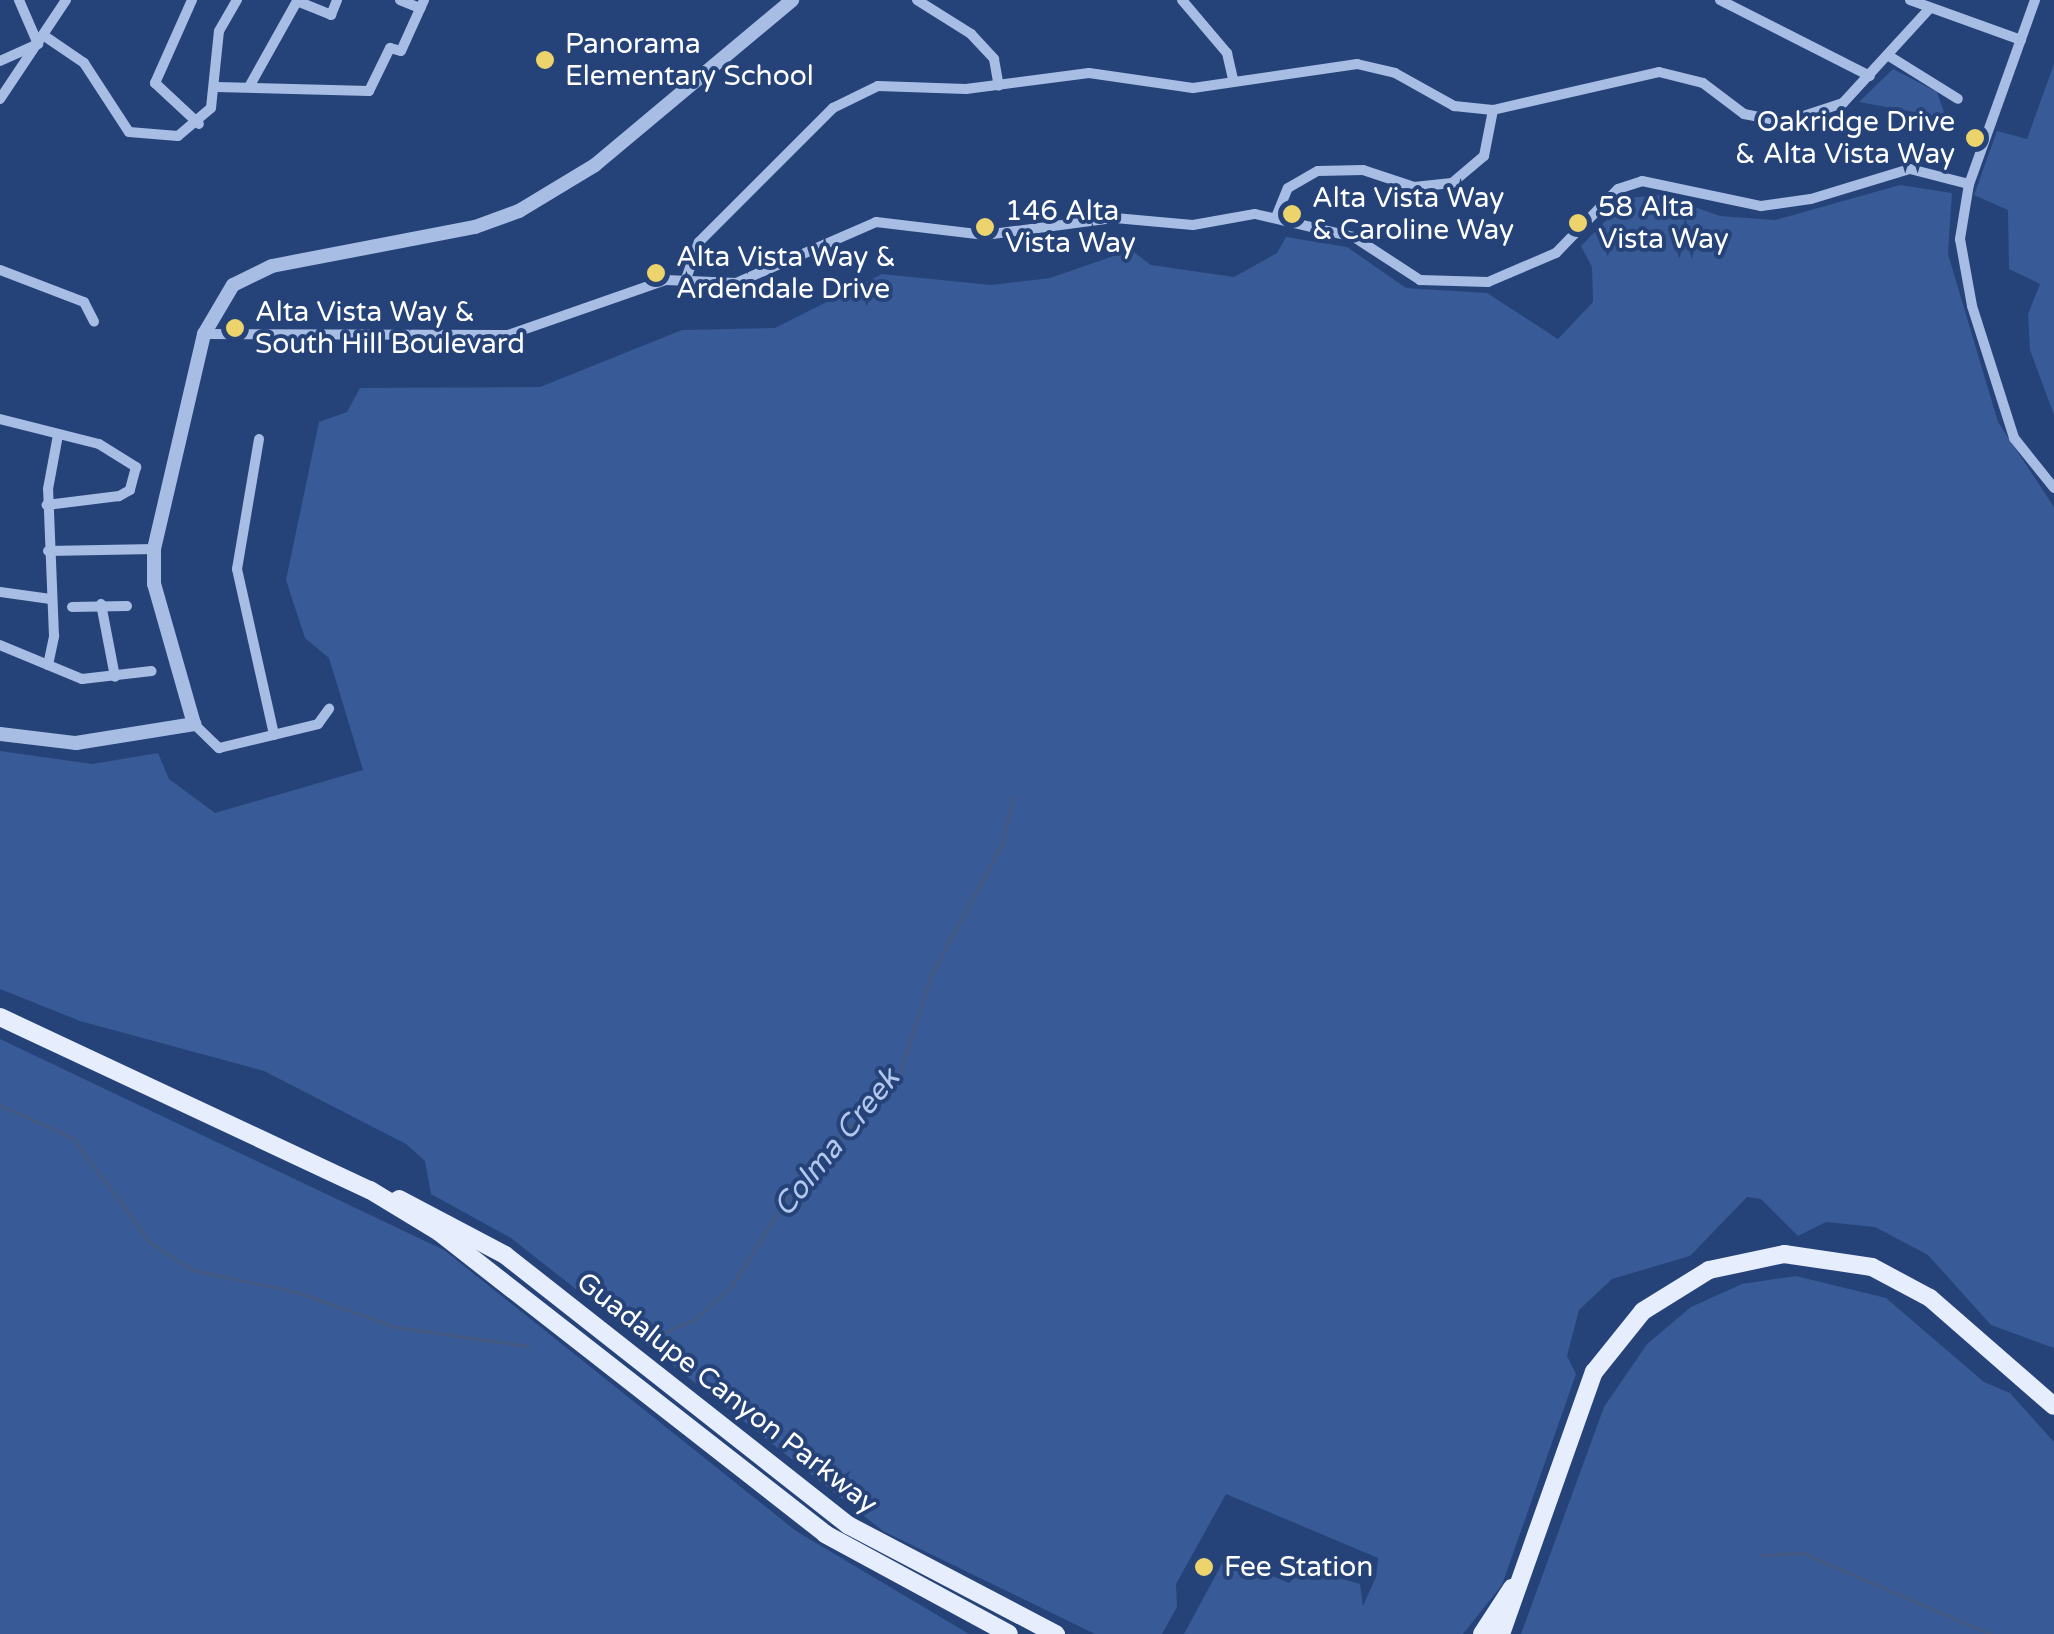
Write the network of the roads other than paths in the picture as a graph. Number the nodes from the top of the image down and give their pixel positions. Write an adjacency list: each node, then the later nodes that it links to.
1 (19, 0): 15 (street)
2 (66, 0): 15 (street)
3 (192, 0): 27 (street)
4 (237, 0): 21 (street)
5 (337, 0): 23 (street)
6 (400, 0): 13 (street)
7 (792, 0): 33 (street)
8 (917, 0): 22 (street)
9 (1182, 0): 20 (street)
10 (1720, 0): 19 (street)
11 (1910, 0): 14 (street)
12 (2035, 0): 16 (street)
13 (422, 4): 23 (street)
14 (1930, 8): 16 (street); 17 (street)
15 (41, 40): 18 (street); 24 (street); 27 (street)
16 (2022, 40): 28 (street)
17 (1889, 56): 19 (street); 25 (street)
18 (0, 61)
19 (1870, 76): 26 (street)
20 (1233, 80): 22 (street); 26 (street)
21 (216, 86): 23 (street); 27 (street)
22 (999, 86): 31 (street)
23 (248, 87)
24 (0, 99)
25 (1958, 99)
26 (1492, 110): 29 (street)
27 (199, 124)
28 (1969, 184): 29 (street); 37 (street)
29 (1276, 216): 31 (street)
30 (0, 270): 32 (street)
31 (686, 279): 33 (street)
32 (94, 322)
33 (204, 334): 39 (street)
34 (0, 419): 35 (street)
35 (58, 435): 38 (street); 38 (street)
36 (259, 439): 53 (street)
37 (2054, 488)
38 (48, 506): 40 (street)
39 (154, 549): 40 (street); 51 (street)
40 (48, 551): 42 (street)
41 (0, 592): 42 (street)
42 (52, 599): 47 (street)
43 (100, 604): 44 (street); 45 (street); 49 (street)
44 (127, 606)
45 (72, 607)
46 (0, 646): 47 (street)
47 (48, 665): 49 (street)
48 (152, 671): 49 (street)
49 (115, 677)
50 (329, 709): 53 (street)
51 (194, 724): 52 (street); 53 (street)
52 (0, 734)
53 (274, 735)
54 (0, 1017): 55 (main road, Guadalupe Canyon Parkway)
55 (370, 1190): 58 (main road, Guadalupe Canyon Parkway); 59 (main road, Guadalupe Canyon Parkway)
56 (2054, 1406): 57 (main road)
57 (1524, 1566): 60 (main road); 61 (main road)
58 (1008, 1634)
59 (1056, 1634)
60 (1482, 1634)
61 (1501, 1634)

